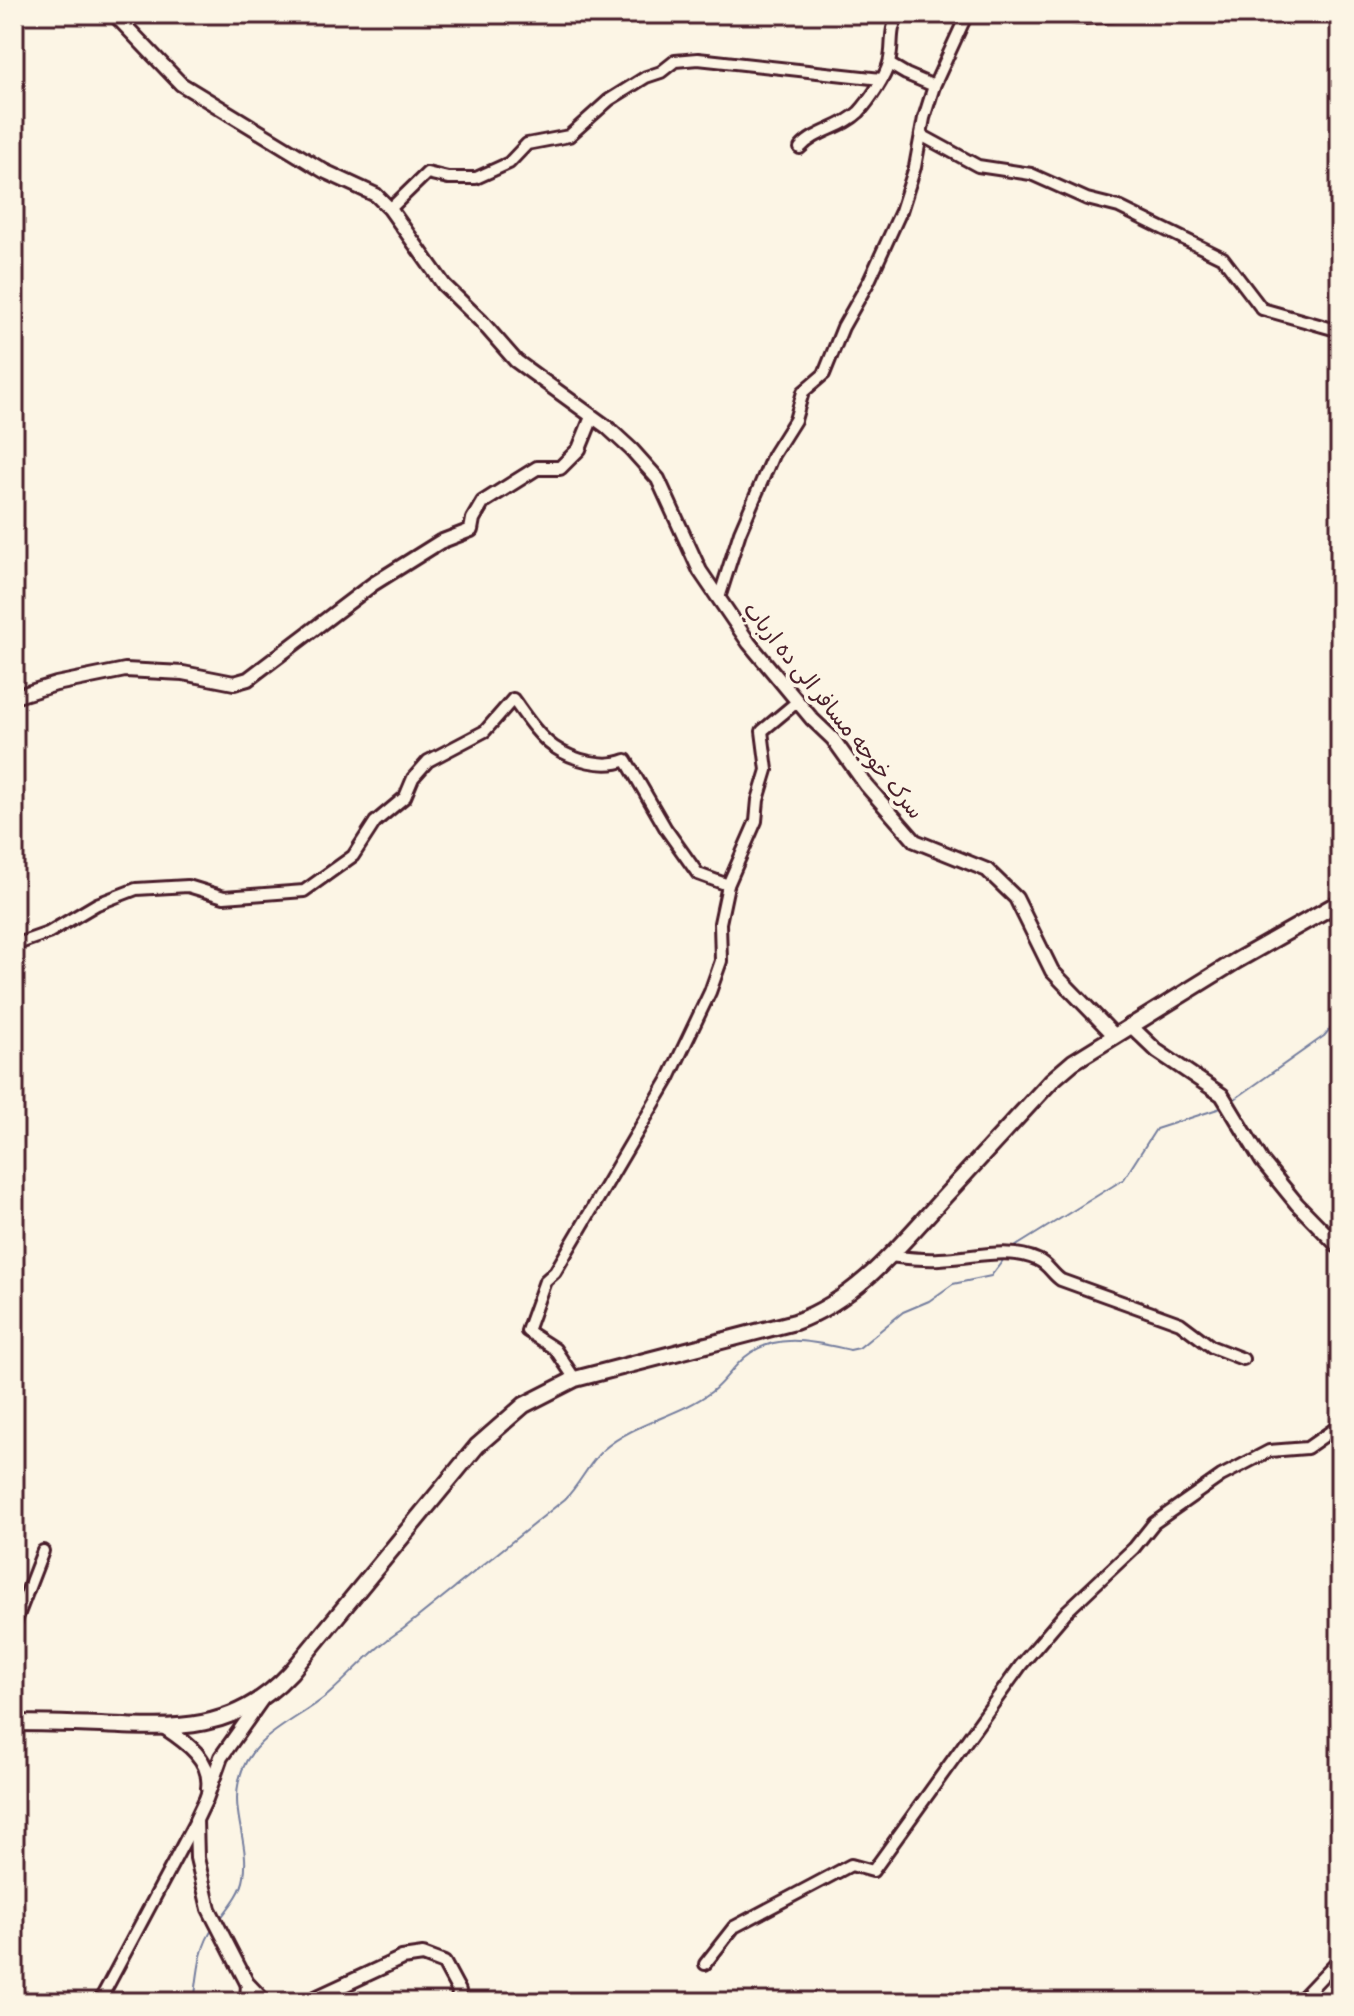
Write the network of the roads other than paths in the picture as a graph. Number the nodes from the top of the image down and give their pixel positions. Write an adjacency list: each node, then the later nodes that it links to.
1 (114, 14): 11 (street, سرک خوجه مسافر الی ده ارباب)
2 (899, 14): 6 (street)
3 (967, 14): 8 (street)
4 (1027, 14): 5 (street)
5 (1126, 14)
6 (889, 64): 7 (street); 8 (street)
7 (881, 79): 10 (street); 11 (street)
8 (934, 86): 9 (street)
9 (921, 135): 12 (street); 14 (street)
10 (800, 148)
11 (390, 209): 13 (street, سرک خوجه مسافر الی ده ارباب)
12 (1340, 331)
13 (592, 417): 14 (street, سرک خوجه مسافر الی ده ارباب); 15 (street)
14 (719, 598): 16 (street, سرک خوجه مسافر الی ده ارباب)
15 (14, 697)
16 (798, 701): 17 (street); 21 (street, سرک خوجه مسافر الی ده ارباب)
17 (728, 885): 19 (street); 25 (street)
18 (1340, 902): 20 (main road)
19 (14, 945)
20 (1130, 1025): 21 (main road); 22 (street)
21 (1115, 1036): 23 (main road)
22 (1340, 1248)
23 (890, 1256): 24 (street); 25 (main road)
24 (1243, 1359)
25 (575, 1379): 29 (main road)
26 (1340, 1425): 35 (street)
27 (43, 1551): 28 (street)
28 (14, 1626)
29 (262, 1699): 31 (main road); 32 (street)
30 (14, 1723): 31 (main road)
31 (165, 1728): 32 (street)
32 (206, 1799): 33 (street)
33 (196, 1820): 36 (street); 37 (street)
34 (1340, 1958): 42 (street)
35 (705, 1964)
36 (247, 1983): 38 (street); 39 (street)
37 (99, 2002)
38 (246, 2002)
39 (265, 2002)
40 (307, 2002): 41 (street)
41 (458, 2002)
42 (1298, 2002)

